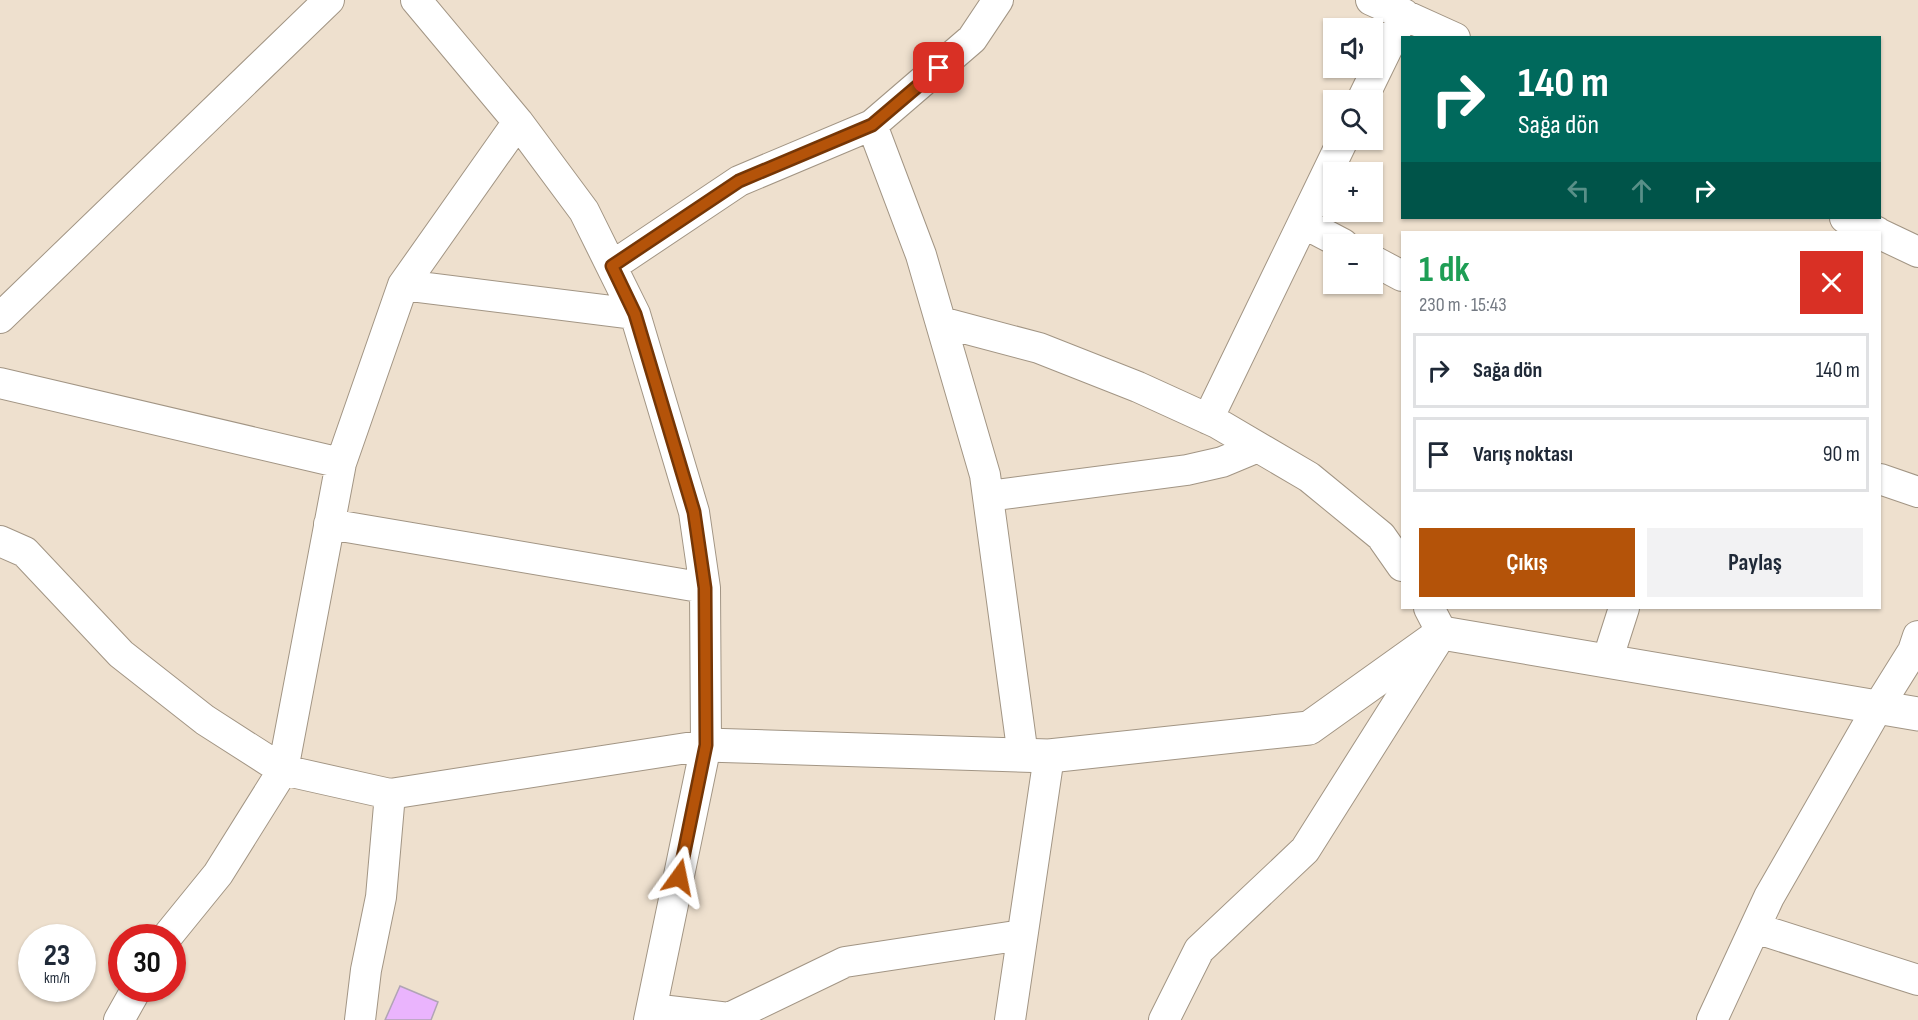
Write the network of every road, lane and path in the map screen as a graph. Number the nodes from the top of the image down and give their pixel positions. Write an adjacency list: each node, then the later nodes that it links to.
1 (329, 0): 22 (street)
2 (416, 0): 8 (street)
3 (998, 0): 9 (street)
4 (1371, 0): 5 (street)
5 (1404, 14): 6 (street); 7 (street)
6 (1451, 36)
7 (1367, 90)
8 (518, 122): 17 (street); 20 (street)
9 (872, 125): 17 (street); 23 (street)
10 (1338, 150): 12 (street)
11 (1847, 219): 13 (street)
12 (1303, 224): 14 (street); 25 (street)
13 (1874, 231)
14 (1323, 234)
15 (1881, 234): 16 (street)
16 (1918, 252)
17 (612, 266): 21 (street)
18 (1383, 266): 19 (street)
19 (1401, 275)
20 (403, 285): 21 (street); 27 (street)
21 (635, 314): 34 (street)
22 (0, 318)
23 (940, 322): 25 (street); 30 (street)
24 (0, 383): 27 (street)
25 (1208, 419): 26 (street)
26 (1258, 447): 30 (street); 33 (street)
27 (341, 463): 31 (street)
28 (1881, 479): 29 (street)
29 (1918, 492)
30 (988, 496): 42 (street)
31 (329, 524): 34 (street); 43 (street)
32 (0, 542): 43 (street)
33 (1401, 565)
34 (705, 588): 41 (street)
35 (1623, 609): 38 (street)
36 (1436, 620): 38 (street); 42 (street); 54 (street)
37 (1918, 636): 39 (street)
38 (1607, 662): 39 (street)
39 (1878, 707): 40 (street); 46 (street)
40 (1918, 714)
41 (706, 745): 42 (street); 44 (street); 50 (street)
42 (1036, 756): 47 (street)
43 (283, 770): 44 (street); 45 (street)
44 (390, 794): 52 (street)
45 (177, 924)
46 (1755, 928): 48 (street); 55 (street)
47 (1022, 935): 50 (street); 53 (street)
48 (1918, 980)
49 (129, 1002): 51 (street)
50 (650, 1015)
51 (119, 1020)
52 (360, 1020)
53 (1010, 1020)
54 (1164, 1020)
55 (1712, 1020)

